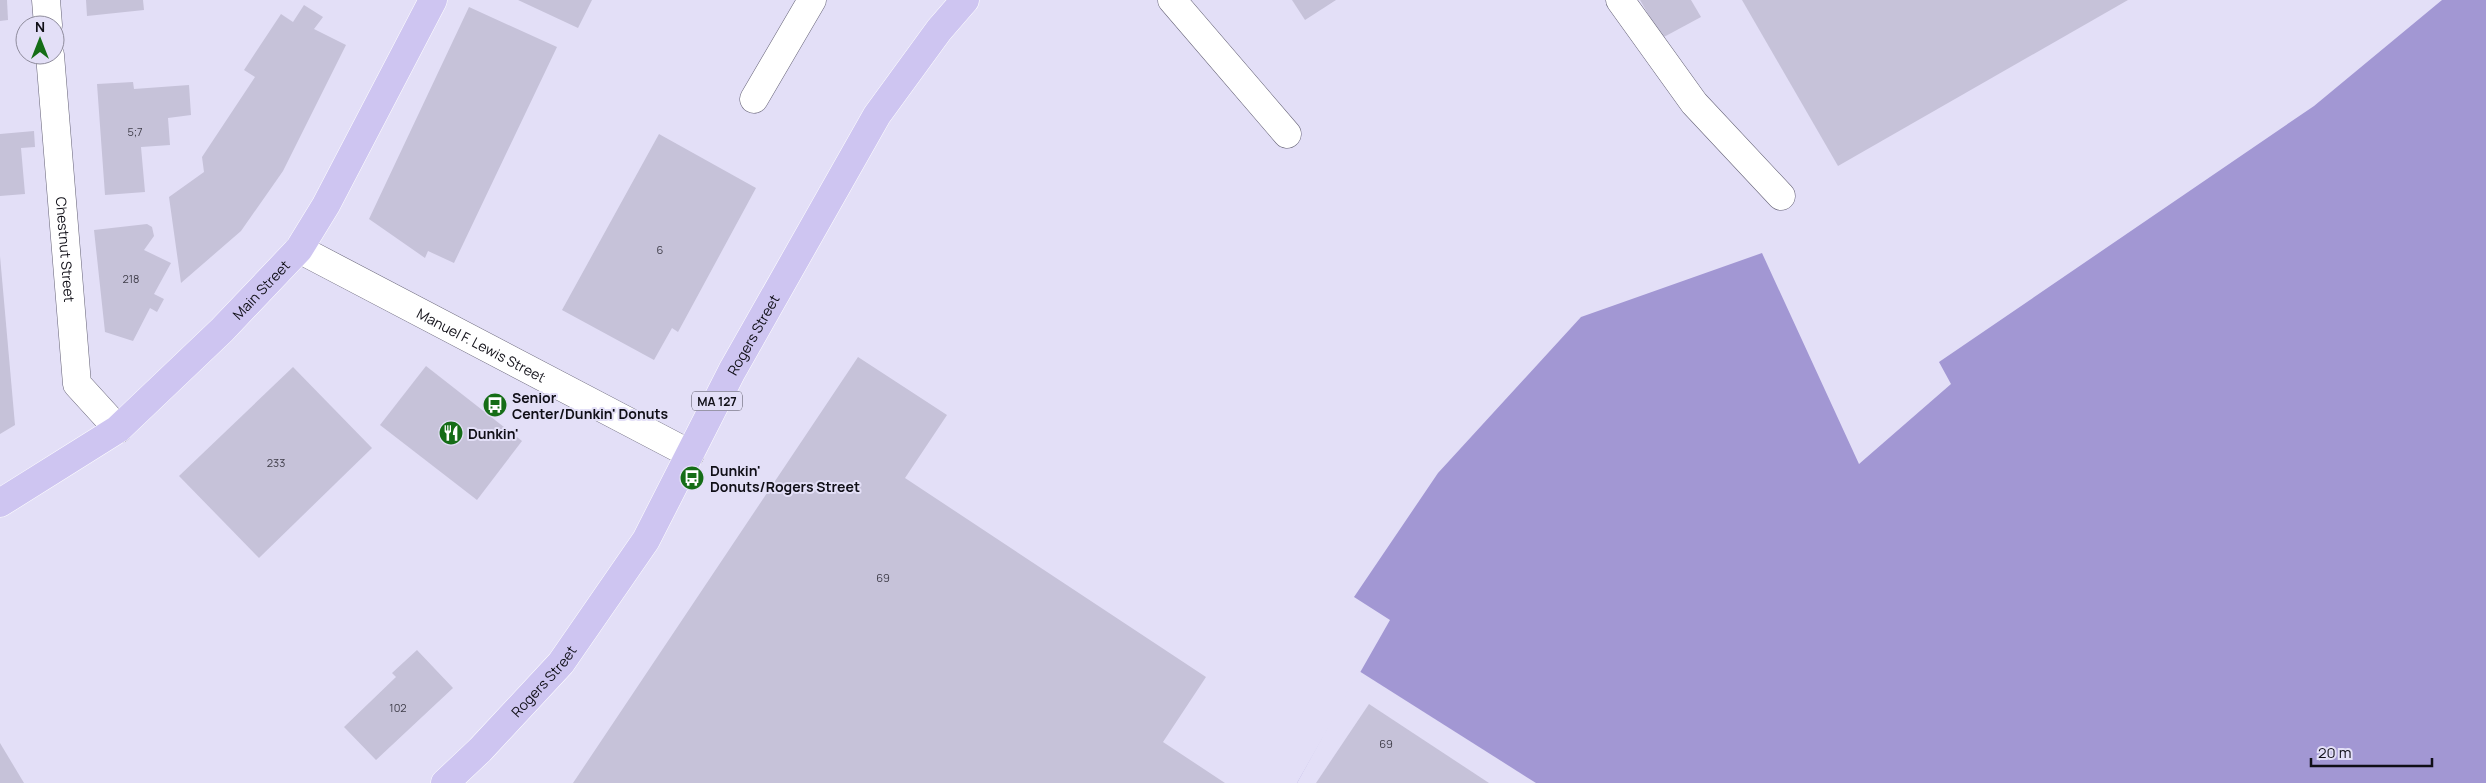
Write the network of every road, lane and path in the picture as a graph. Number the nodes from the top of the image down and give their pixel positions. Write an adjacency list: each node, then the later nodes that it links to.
1 (46, 0): 7 (street)
2 (433, 0): 12 (main road, Main Street)
3 (812, 0): 9 (street)
4 (965, 0): 14 (main road, Rogers Street / MA 127)
5 (1172, 0): 10 (street)
6 (1620, 0): 11 (street)
7 (47, 15)
8 (51, 65): 13 (street, Chestnut Street)
9 (754, 99)
10 (1287, 134)
11 (1781, 196)
12 (300, 248): 13 (main road, Main Street); 14 (street, Manuel F. Lewis Street)
13 (118, 429): 15 (main road, Main Street)
14 (690, 454): 16 (main road, Rogers Street / MA 127)
15 (0, 503)
16 (445, 783)

